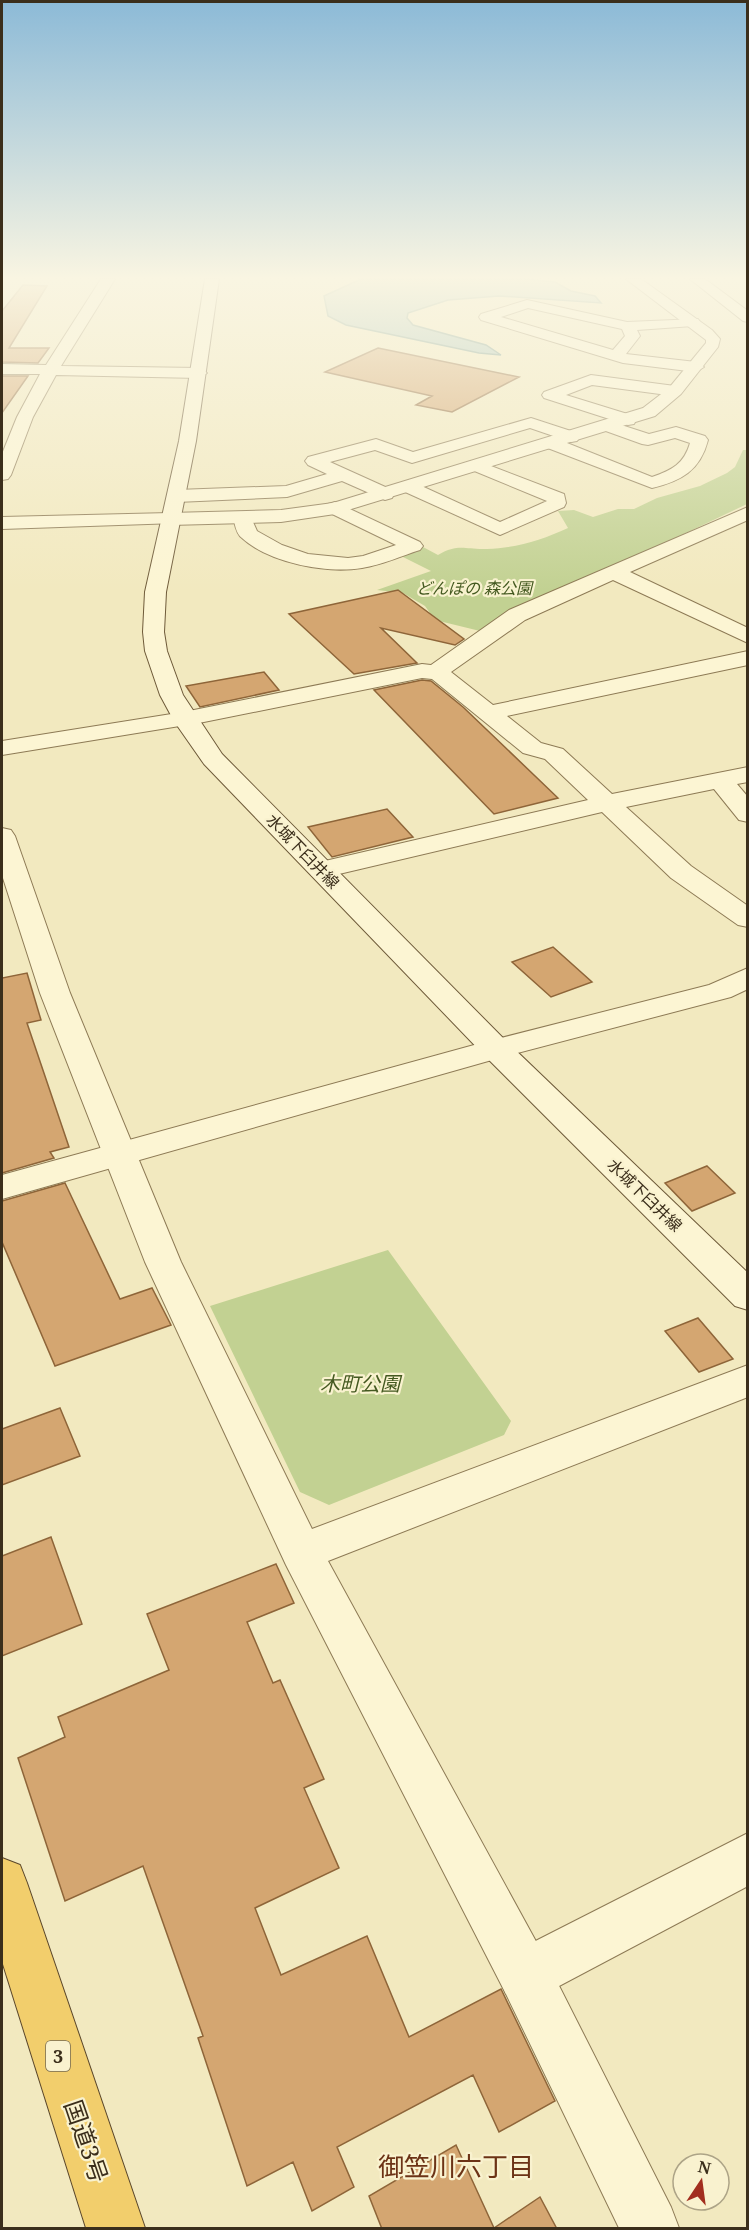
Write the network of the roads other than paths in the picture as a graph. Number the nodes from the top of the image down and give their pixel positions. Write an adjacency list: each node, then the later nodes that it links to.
1 (43, 383): 12 (street)
2 (197, 383): 16 (street, 水城下臼井線)
3 (583, 383): 7 (street)
4 (614, 383): 6 (street)
5 (682, 383): 6 (street)
6 (675, 391): 7 (street)
7 (628, 420): 8 (street)
8 (609, 426): 9 (street); 10 (street)
9 (571, 437): 10 (street); 13 (street)
10 (551, 443): 11 (street)
11 (478, 466): 14 (street); 14 (street)
12 (2, 475)
13 (343, 475): 15 (street); 16 (street)
14 (409, 487): 15 (street)
15 (385, 494): 17 (street)
16 (173, 507): 19 (street); 20 (street); 26 (street, 水城下臼井線)
17 (335, 508): 19 (street); 19 (street)
18 (747, 514): 21 (street)
19 (242, 517)
20 (2, 523)
21 (615, 573): 22 (street); 24 (street)
22 (747, 637)
23 (747, 658): 25 (street)
24 (436, 672): 25 (street); 26 (street)
25 (491, 712): 30 (street)
26 (184, 719): 27 (street); 33 (street, 水城下臼井線)
27 (2, 748)
28 (747, 774): 29 (street)
29 (720, 780): 30 (street); 31 (street)
30 (608, 803): 33 (street); 34 (street)
31 (747, 814)
32 (2, 836): 37 (street)
33 (322, 870): 36 (street, 水城下臼井線)
34 (747, 919)
35 (747, 977): 36 (street)
36 (496, 1049): 37 (street); 39 (street, 水城下臼井線)
37 (119, 1153): 38 (street); 41 (street)
38 (2, 1187)
39 (747, 1296)
40 (747, 1380): 41 (street)
41 (301, 1552): 44 (street)
42 (747, 1858): 44 (street)
43 (2, 1883): 45 (highway, 国道3号 / 3)
44 (525, 1975): 46 (street)
45 (116, 2229)
46 (650, 2229)

